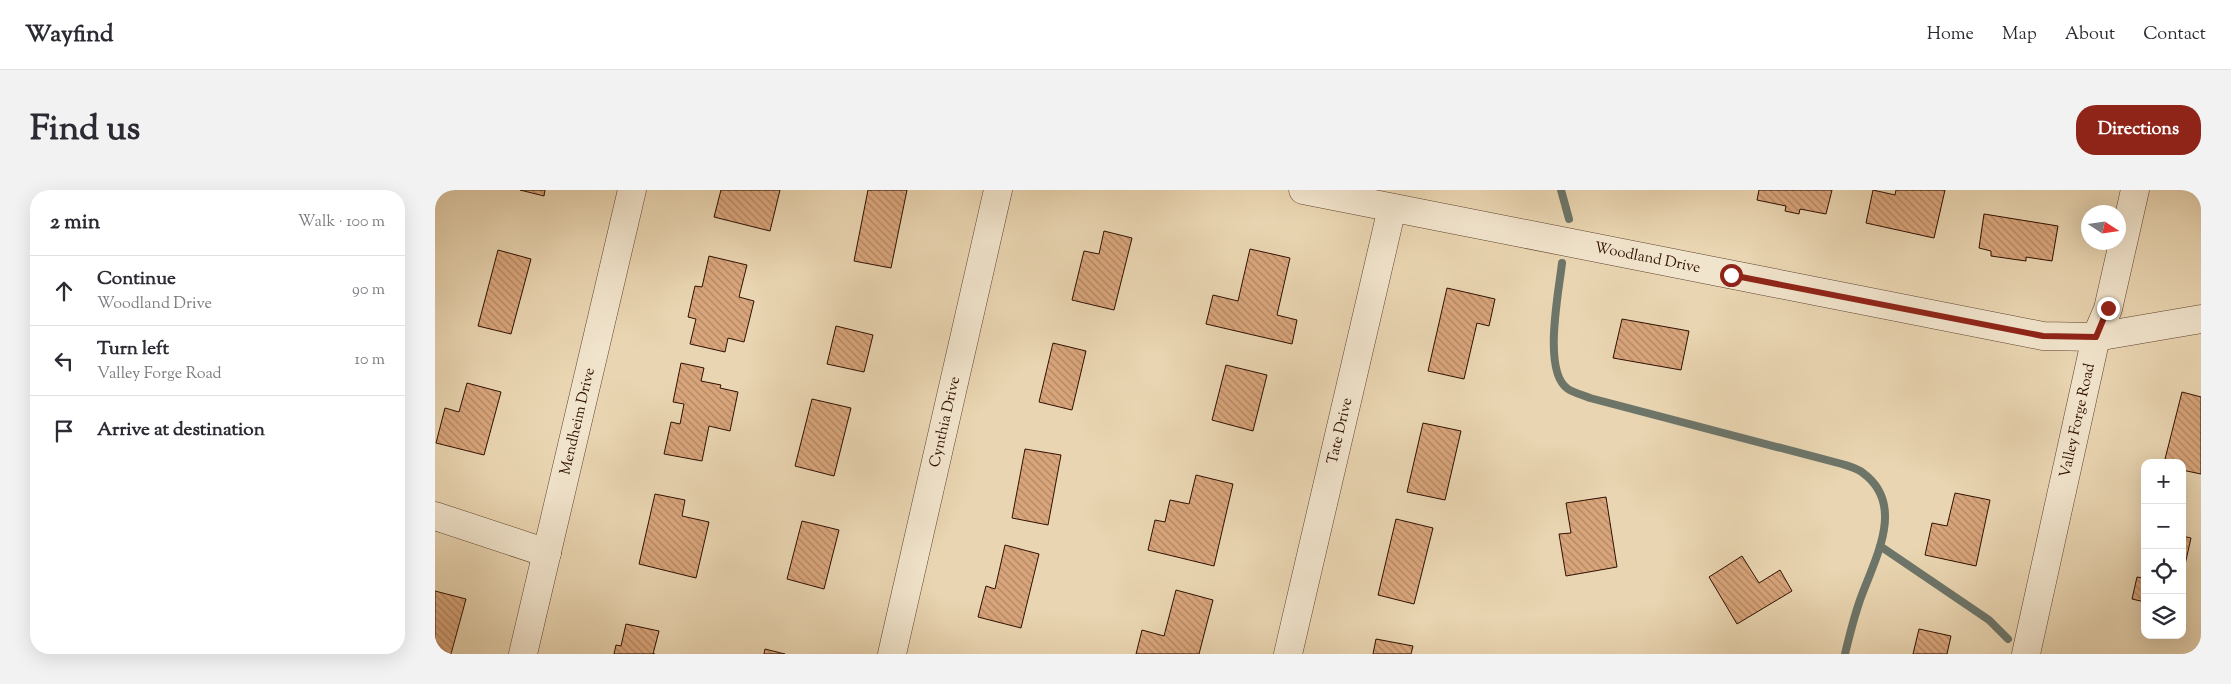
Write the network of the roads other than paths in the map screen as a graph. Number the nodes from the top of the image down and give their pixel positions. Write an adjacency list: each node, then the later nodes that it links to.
1 (632, 190): 9 (street, Mendheim Drive)
2 (998, 190): 11 (street, Cynthia Drive)
3 (1303, 190): 5 (street, Woodland Drive)
4 (2135, 190): 7 (street, Valley Forge Road)
5 (1392, 208): 7 (street, Woodland Drive); 12 (street, Tate Drive)
6 (2201, 319): 7 (street, Woodland Drive)
7 (2096, 337): 13 (street, Valley Forge Road)
8 (435, 516): 9 (street)
9 (547, 553): 10 (street, Mendheim Drive)
10 (523, 654)
11 (891, 654)
12 (1288, 654)
13 (2026, 654)

